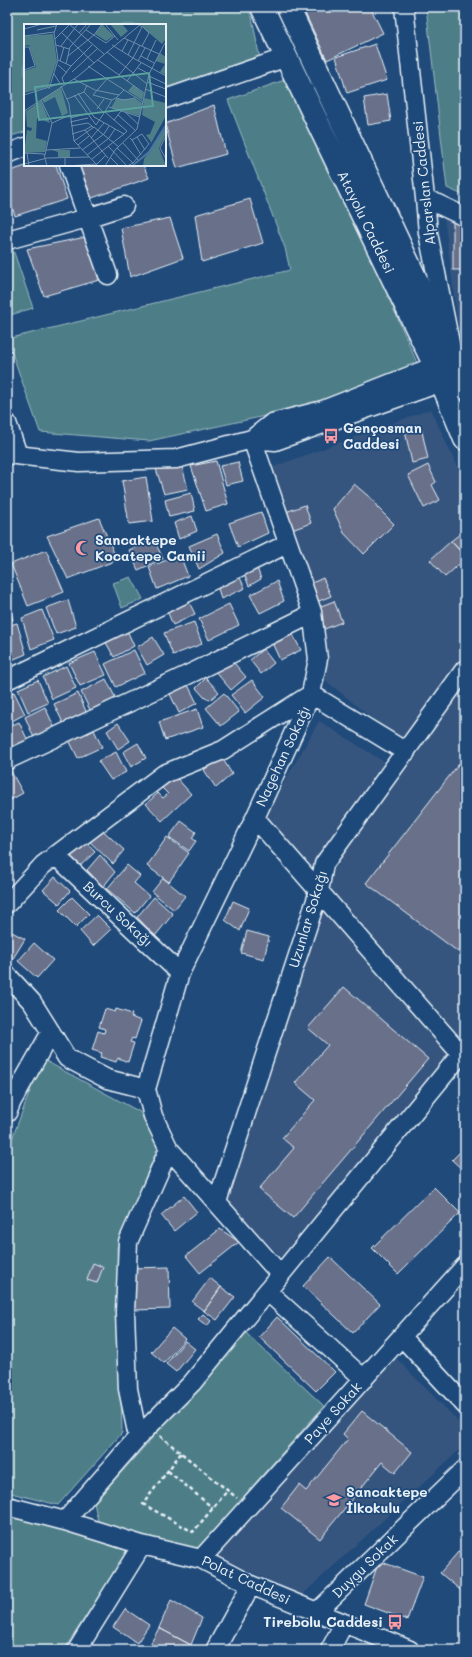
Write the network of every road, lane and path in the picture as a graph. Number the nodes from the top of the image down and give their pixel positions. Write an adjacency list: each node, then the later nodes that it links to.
1 (262, 7): 4 (main road, Atayolu Caddesi)
2 (288, 7): 15 (main road, Atayolu Caddesi)
3 (404, 7): 9 (street, Alparslan Caddesi)
4 (288, 57): 5 (street); 17 (main road, Atayolu Caddesi)
5 (166, 98)
6 (24, 147): 7 (street)
7 (7, 154)
8 (68, 166): 12 (street)
9 (425, 198): 11 (street); 13 (street, Alparslan Caddesi)
10 (124, 206): 12 (street)
11 (465, 217)
12 (87, 218): 14 (street); 16 (street)
13 (428, 233): 15 (street); 17 (street, Alparslan Caddesi)
14 (11, 239)
15 (400, 247): 17 (main road, Atayolu Caddesi)
16 (108, 275)
17 (455, 370): 19 (street); 20 (main road, Atayolu Caddesi)
18 (7, 422): 21 (street)
19 (252, 439): 21 (street); 22 (street, Nagehan Sokağı)
20 (465, 439)
21 (12, 455)
22 (287, 544): 23 (street, Nagehan Sokağı); 25 (street)
23 (312, 614): 26 (street, Nagehan Sokağı); 28 (street)
24 (465, 669): 27 (street, Uzunlar Sokağı)
25 (7, 680)
26 (311, 694): 27 (street); 29 (street, Nagehan Sokağı); 30 (street)
27 (406, 752): 31 (street, Uzunlar Sokağı)
28 (7, 760)
29 (254, 818): 31 (street); 33 (street, Nagehan Sokağı)
30 (55, 855): 32 (street); 33 (street, Burcu Sokağı)
31 (319, 891): 36 (street); 40 (street, Uzunlar Sokağı)
32 (7, 904)
33 (180, 973): 37 (street, Nagehan Sokağı)
34 (7, 975): 35 (street)
35 (51, 1032): 37 (street); 38 (street)
36 (463, 1051): 42 (street)
37 (146, 1089): 39 (street)
38 (7, 1113)
39 (169, 1149): 40 (street); 47 (street)
40 (216, 1202): 42 (street)
41 (465, 1266): 44 (street, Paye Sokak)
42 (280, 1274): 43 (street)
43 (267, 1291): 45 (street); 47 (street)
44 (402, 1337): 45 (street, Paye Sokak); 46 (street)
45 (364, 1379): 53 (street, Paye Sokak)
46 (465, 1405)
47 (144, 1432): 48 (path); 55 (street)
48 (181, 1453): 50 (path); 51 (path)
49 (465, 1469): 59 (street, Duygu Sokak)
50 (168, 1471): 54 (path); 54 (path)
51 (228, 1490): 53 (path); 54 (path)
52 (7, 1506): 55 (street, Polat Caddesi)
53 (248, 1507): 57 (street, Paye Sokak)
54 (213, 1508)
55 (66, 1521): 56 (street, Polat Caddesi)
56 (142, 1545): 57 (street, Polat Caddesi); 61 (street)
57 (201, 1559): 58 (street, Polat Caddesi)
58 (251, 1584): 59 (street, Polat Caddesi); 62 (street)
59 (317, 1612): 60 (street, Polat Caddesi)
60 (344, 1623): 63 (street); 64 (street, Polat Caddesi)
61 (77, 1650)
62 (215, 1650)
63 (330, 1650)
64 (410, 1650)

